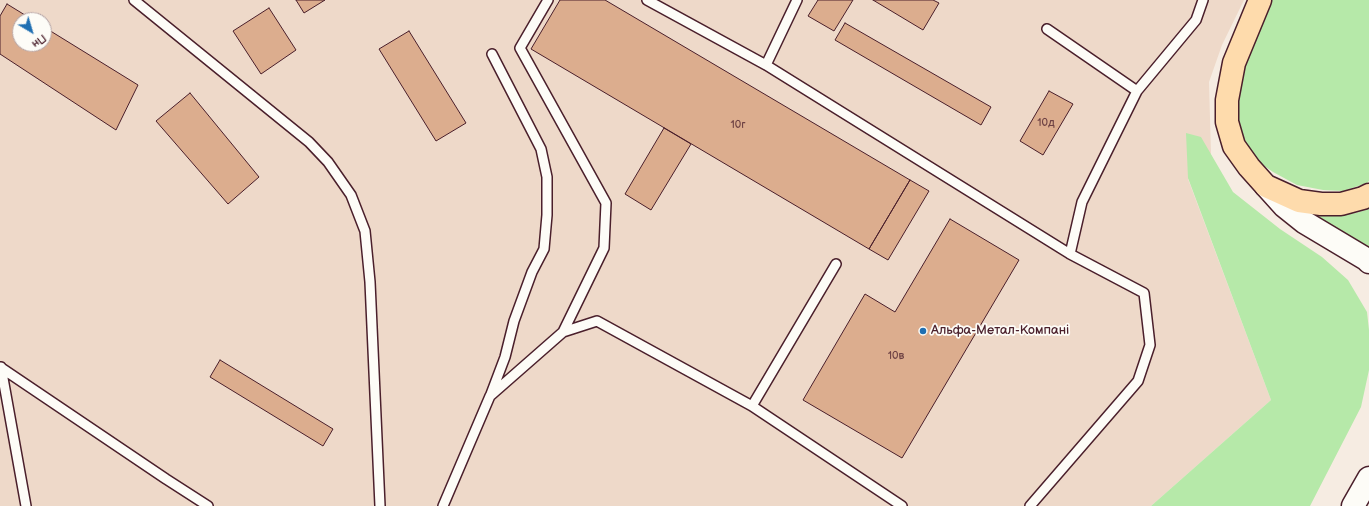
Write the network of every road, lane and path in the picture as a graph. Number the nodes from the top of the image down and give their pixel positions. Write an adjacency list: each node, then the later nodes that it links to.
1 (134, 0): 23 (lane)
2 (548, 0): 16 (lane)
3 (647, 0): 9 (lane)
4 (797, 0): 9 (lane)
5 (1204, 0): 10 (lane)
6 (1260, 0): 11 (main road)
7 (1047, 29): 10 (lane)
8 (492, 54): 18 (lane)
9 (766, 65): 13 (lane)
10 (1137, 91): 13 (lane)
11 (1266, 186): 12 (main road); 14 (main road)
12 (1369, 195)
13 (1070, 254): 26 (lane)
14 (1369, 262)
15 (836, 264): 19 (lane)
16 (563, 332): 18 (lane); 19 (lane)
17 (0, 367): 21 (lane); 22 (lane)
18 (490, 396): 24 (lane)
19 (752, 406): 25 (lane)
20 (1369, 478): 27 (main road)
21 (26, 506)
22 (208, 506)
23 (380, 506)
24 (443, 506)
25 (902, 506)
26 (1030, 506)
27 (1353, 506)

